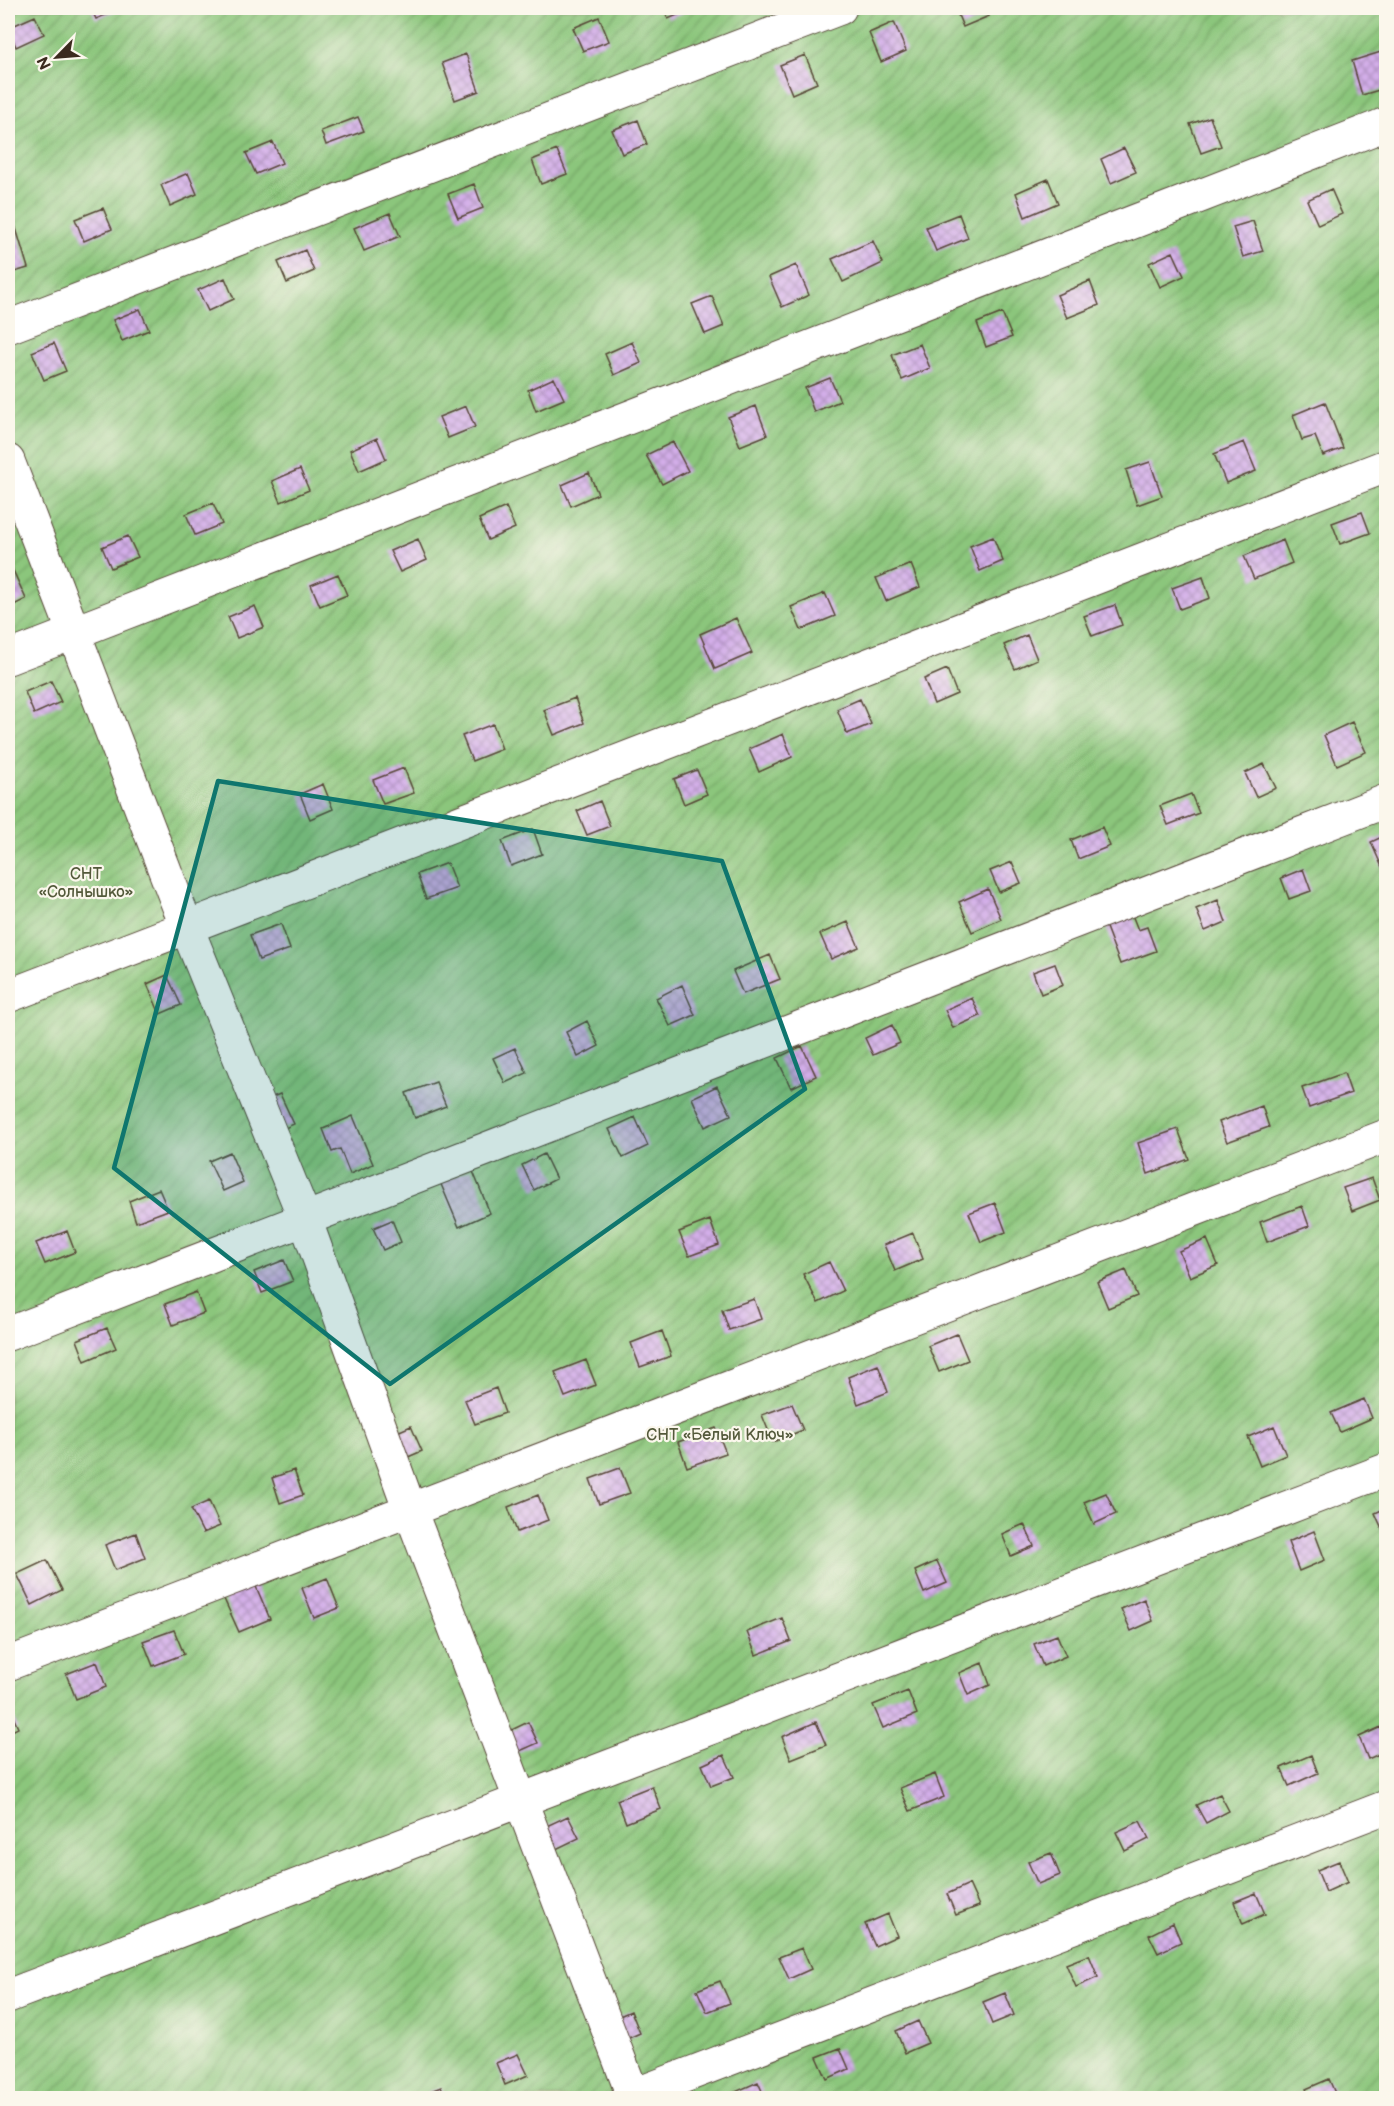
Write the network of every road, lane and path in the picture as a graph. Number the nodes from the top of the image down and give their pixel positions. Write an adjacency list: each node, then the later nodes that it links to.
1 (840, 8): 3 (street)
2 (1386, 124): 6 (street)
3 (8, 327)
4 (8, 461): 6 (street)
5 (1386, 466): 9 (street)
6 (74, 633): 7 (street); 9 (street)
7 (8, 658)
8 (1386, 801): 12 (street)
9 (187, 928): 10 (street); 12 (street)
10 (8, 996)
11 (1386, 1136): 15 (street)
12 (305, 1219): 13 (street); 15 (street)
13 (8, 1334)
14 (1386, 1470): 17 (street)
15 (410, 1510): 16 (street); 17 (street)
16 (8, 1664)
17 (521, 1801): 19 (street); 20 (street)
18 (1386, 1807): 20 (street)
19 (8, 1996)
20 (631, 2098)

